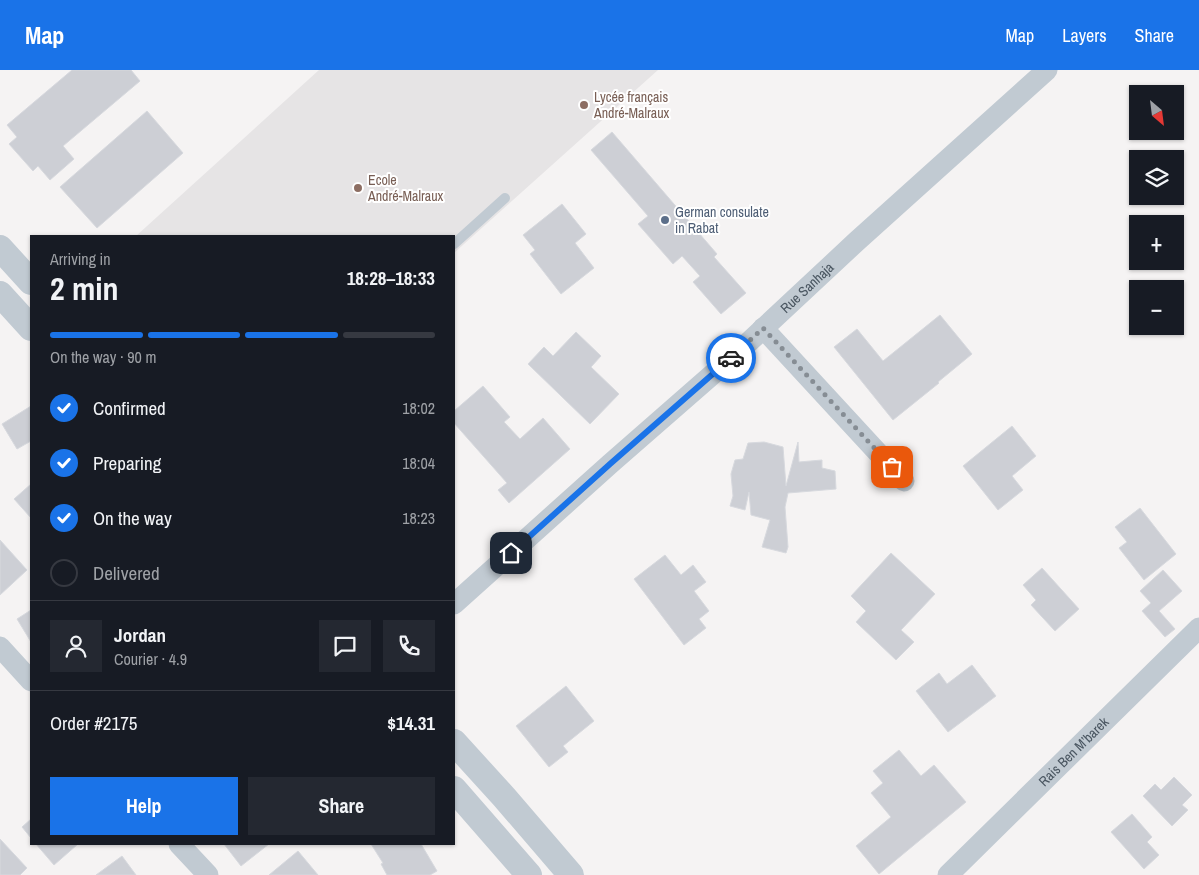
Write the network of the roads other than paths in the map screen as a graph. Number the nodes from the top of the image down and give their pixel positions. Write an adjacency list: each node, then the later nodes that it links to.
1 (1047, 70): 8 (street, Rue Sanhaja)
2 (505, 198): 3 (lane)
3 (455, 243)
4 (0, 248): 5 (street)
5 (30, 281)
6 (0, 294): 7 (street)
7 (30, 327)
8 (763, 328): 9 (street); 10 (street, Rue Sanhaja)
9 (904, 481)
10 (455, 603)
11 (1199, 628): 20 (street, Rais Ben M’barek)
12 (0, 647): 13 (street)
13 (30, 680)
14 (455, 743): 19 (street)
15 (455, 790): 18 (street)
16 (180, 845): 17 (street)
17 (206, 874)
18 (529, 875)
19 (571, 875)
20 (948, 875)

